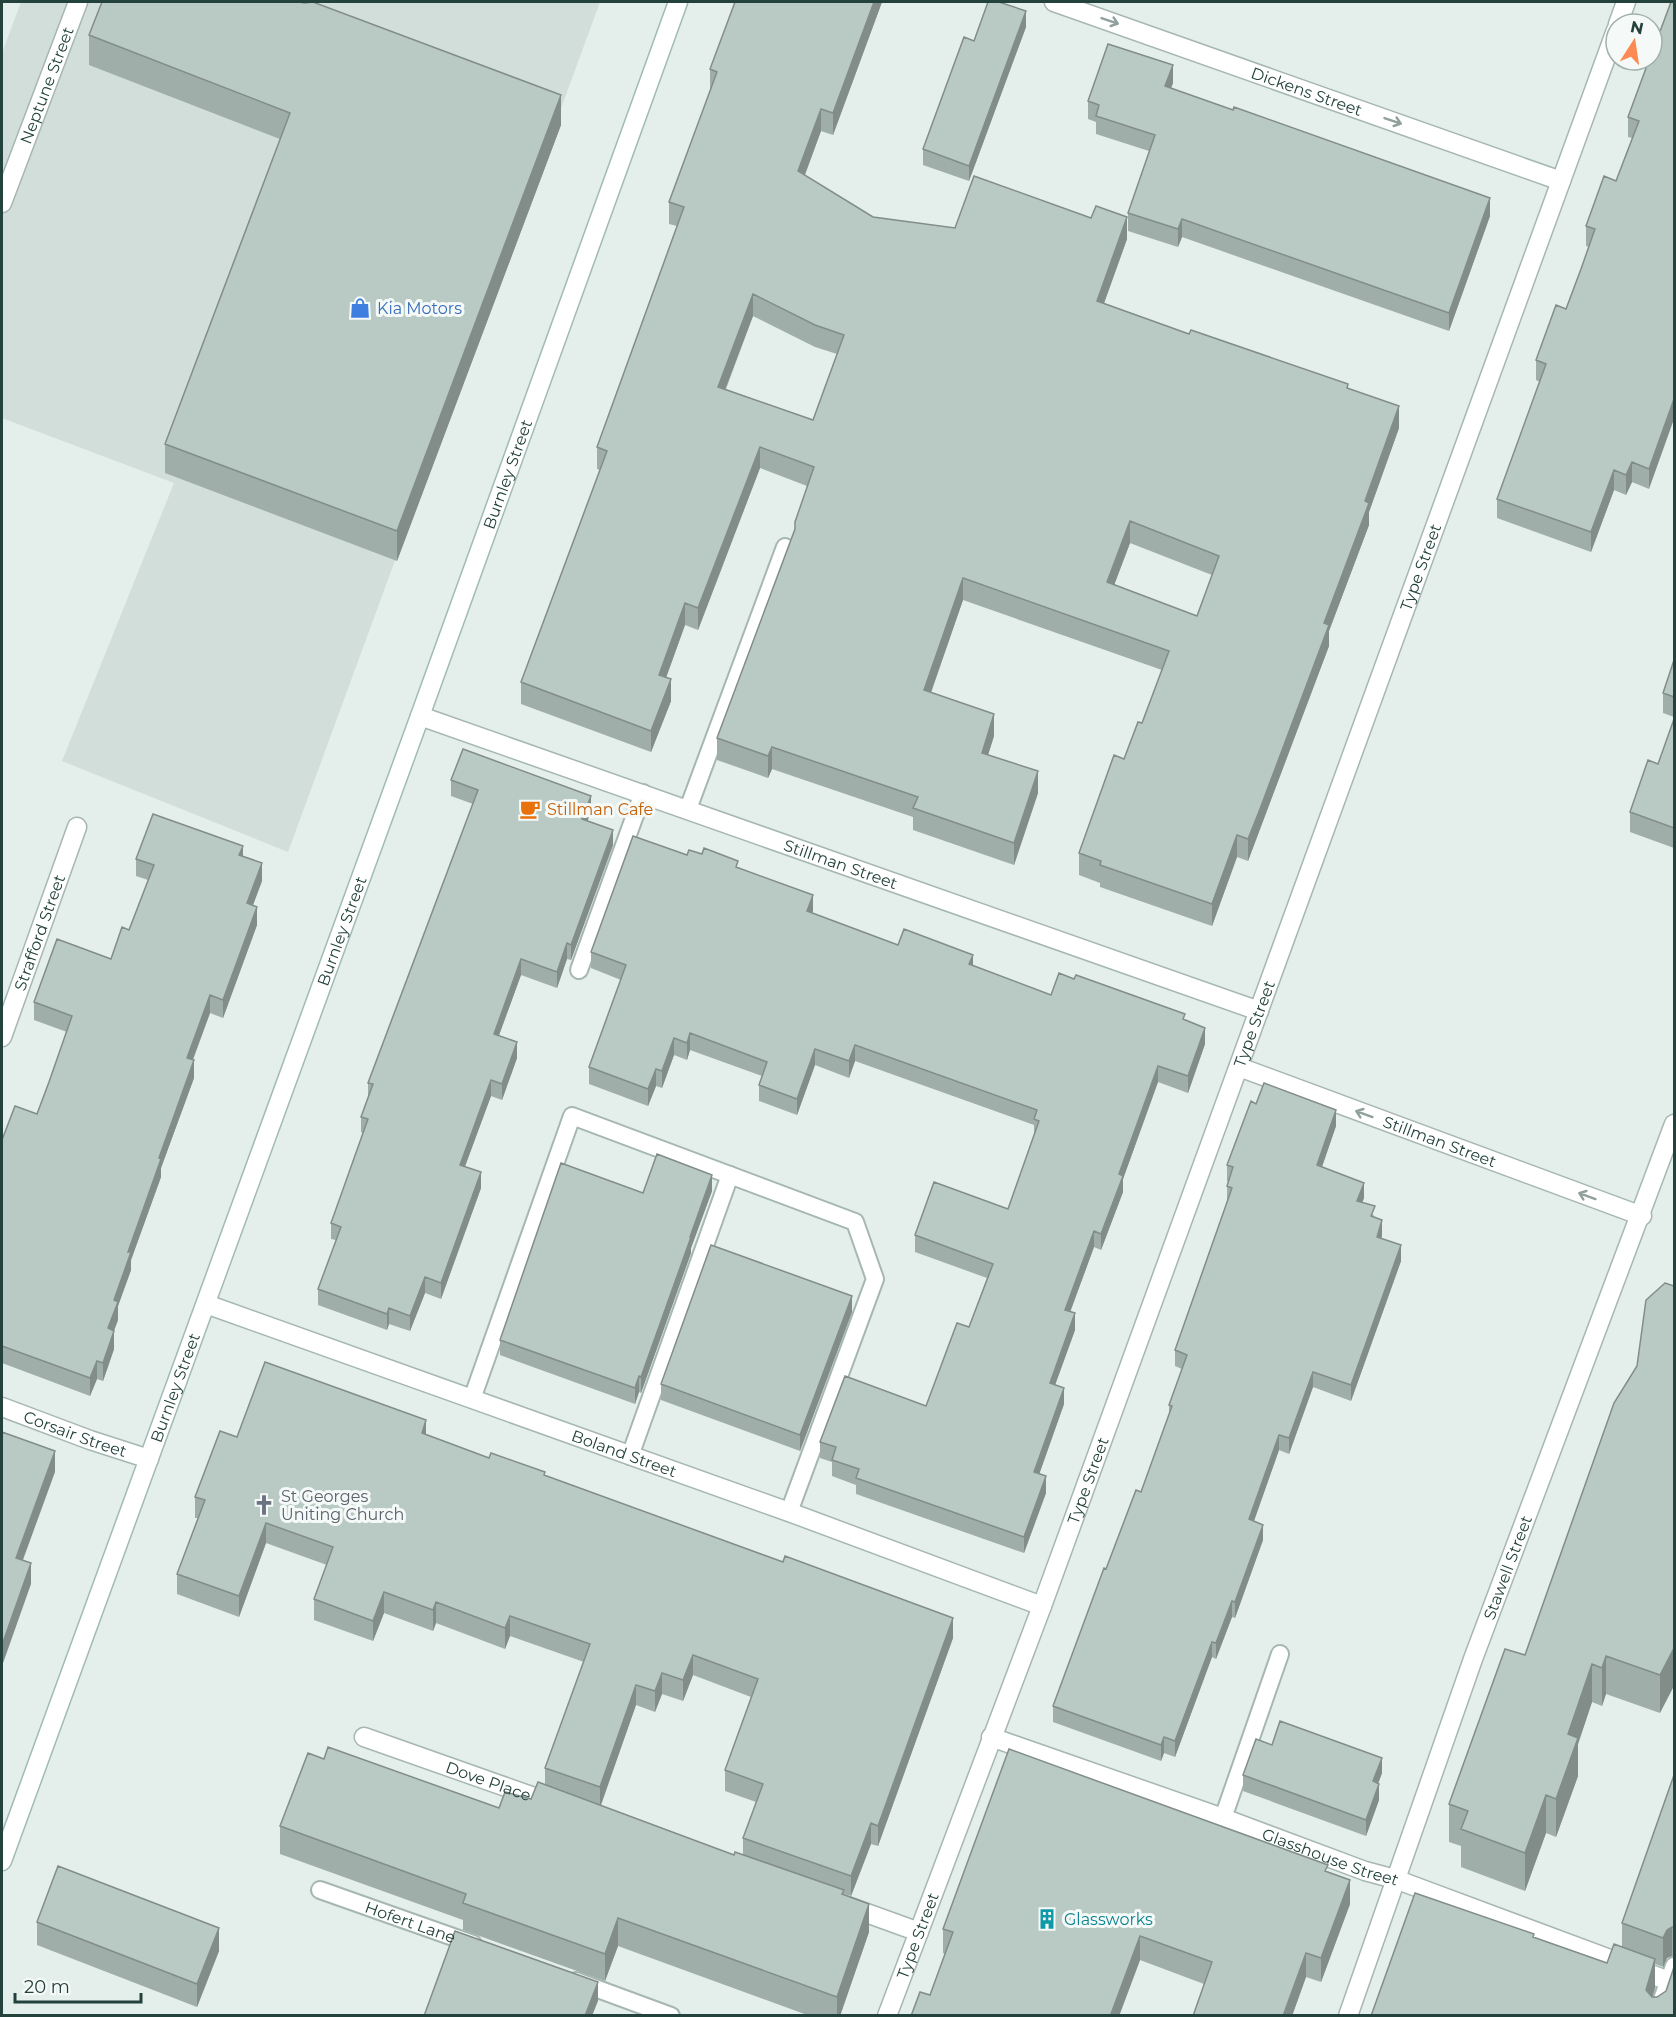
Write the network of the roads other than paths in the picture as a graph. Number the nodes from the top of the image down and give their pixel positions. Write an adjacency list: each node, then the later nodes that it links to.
1 (78, 2): 6 (street, Neptune Street)
2 (678, 2): 8 (street, Burnley Street)
3 (1054, 2): 5 (street, Dickens Street, one-way to 5)
4 (1604, 63): 5 (street, Type Street)
5 (1561, 181): 13 (street, Type Street)
6 (2, 203)
7 (785, 547): 10 (lane)
8 (420, 716): 9 (street, Stillman Street); 19 (street, Burnley Street)
9 (643, 793): 10 (street, Stillman Street); 12 (lane)
10 (688, 810): 13 (street, Stillman Street)
11 (77, 827): 14 (street, Strafford Street)
12 (579, 970)
13 (1259, 1011): 15 (street, Type Street)
14 (2, 1037)
15 (1239, 1067): 18 (street, Stillman Street, one-way to 15); 25 (street, Type Street)
16 (1674, 1124): 18 (street, Stawell Street)
17 (730, 1175): 20 (lane); 22 (lane); 24 (lane)
18 (1642, 1216): 32 (street, Stawell Street)
19 (206, 1304): 20 (street, Boland Street); 23 (street, Burnley Street)
20 (472, 1399): 22 (street, Boland Street)
21 (2, 1407): 23 (street, Corsair Street)
22 (630, 1456): 24 (street, Boland Street)
23 (148, 1459): 31 (street, Burnley Street)
24 (789, 1512): 25 (street, Boland Street)
25 (1042, 1606): 28 (street, Type Street)
26 (1280, 1654): 30 (lane)
27 (364, 1737): 29 (street, Dove Place)
28 (991, 1737): 30 (street, Glasshouse Street); 35 (street, Type Street)
29 (566, 1808)
30 (1223, 1818): 32 (street, Glasshouse Street)
31 (2, 1861)
32 (1395, 1879): 37 (street, Glasshouse Street); 41 (street, Stawell Street)
33 (320, 1890): 36 (lane, Hofert Lane)
34 (825, 1899): 35 (street)
35 (919, 1932): 40 (street, Type Street)
36 (485, 1949)
37 (1672, 1973): 42 (lane)
38 (561, 1976): 39 (lane)
39 (671, 2016)
40 (887, 2016)
41 (1348, 2016)
42 (1656, 2016)

